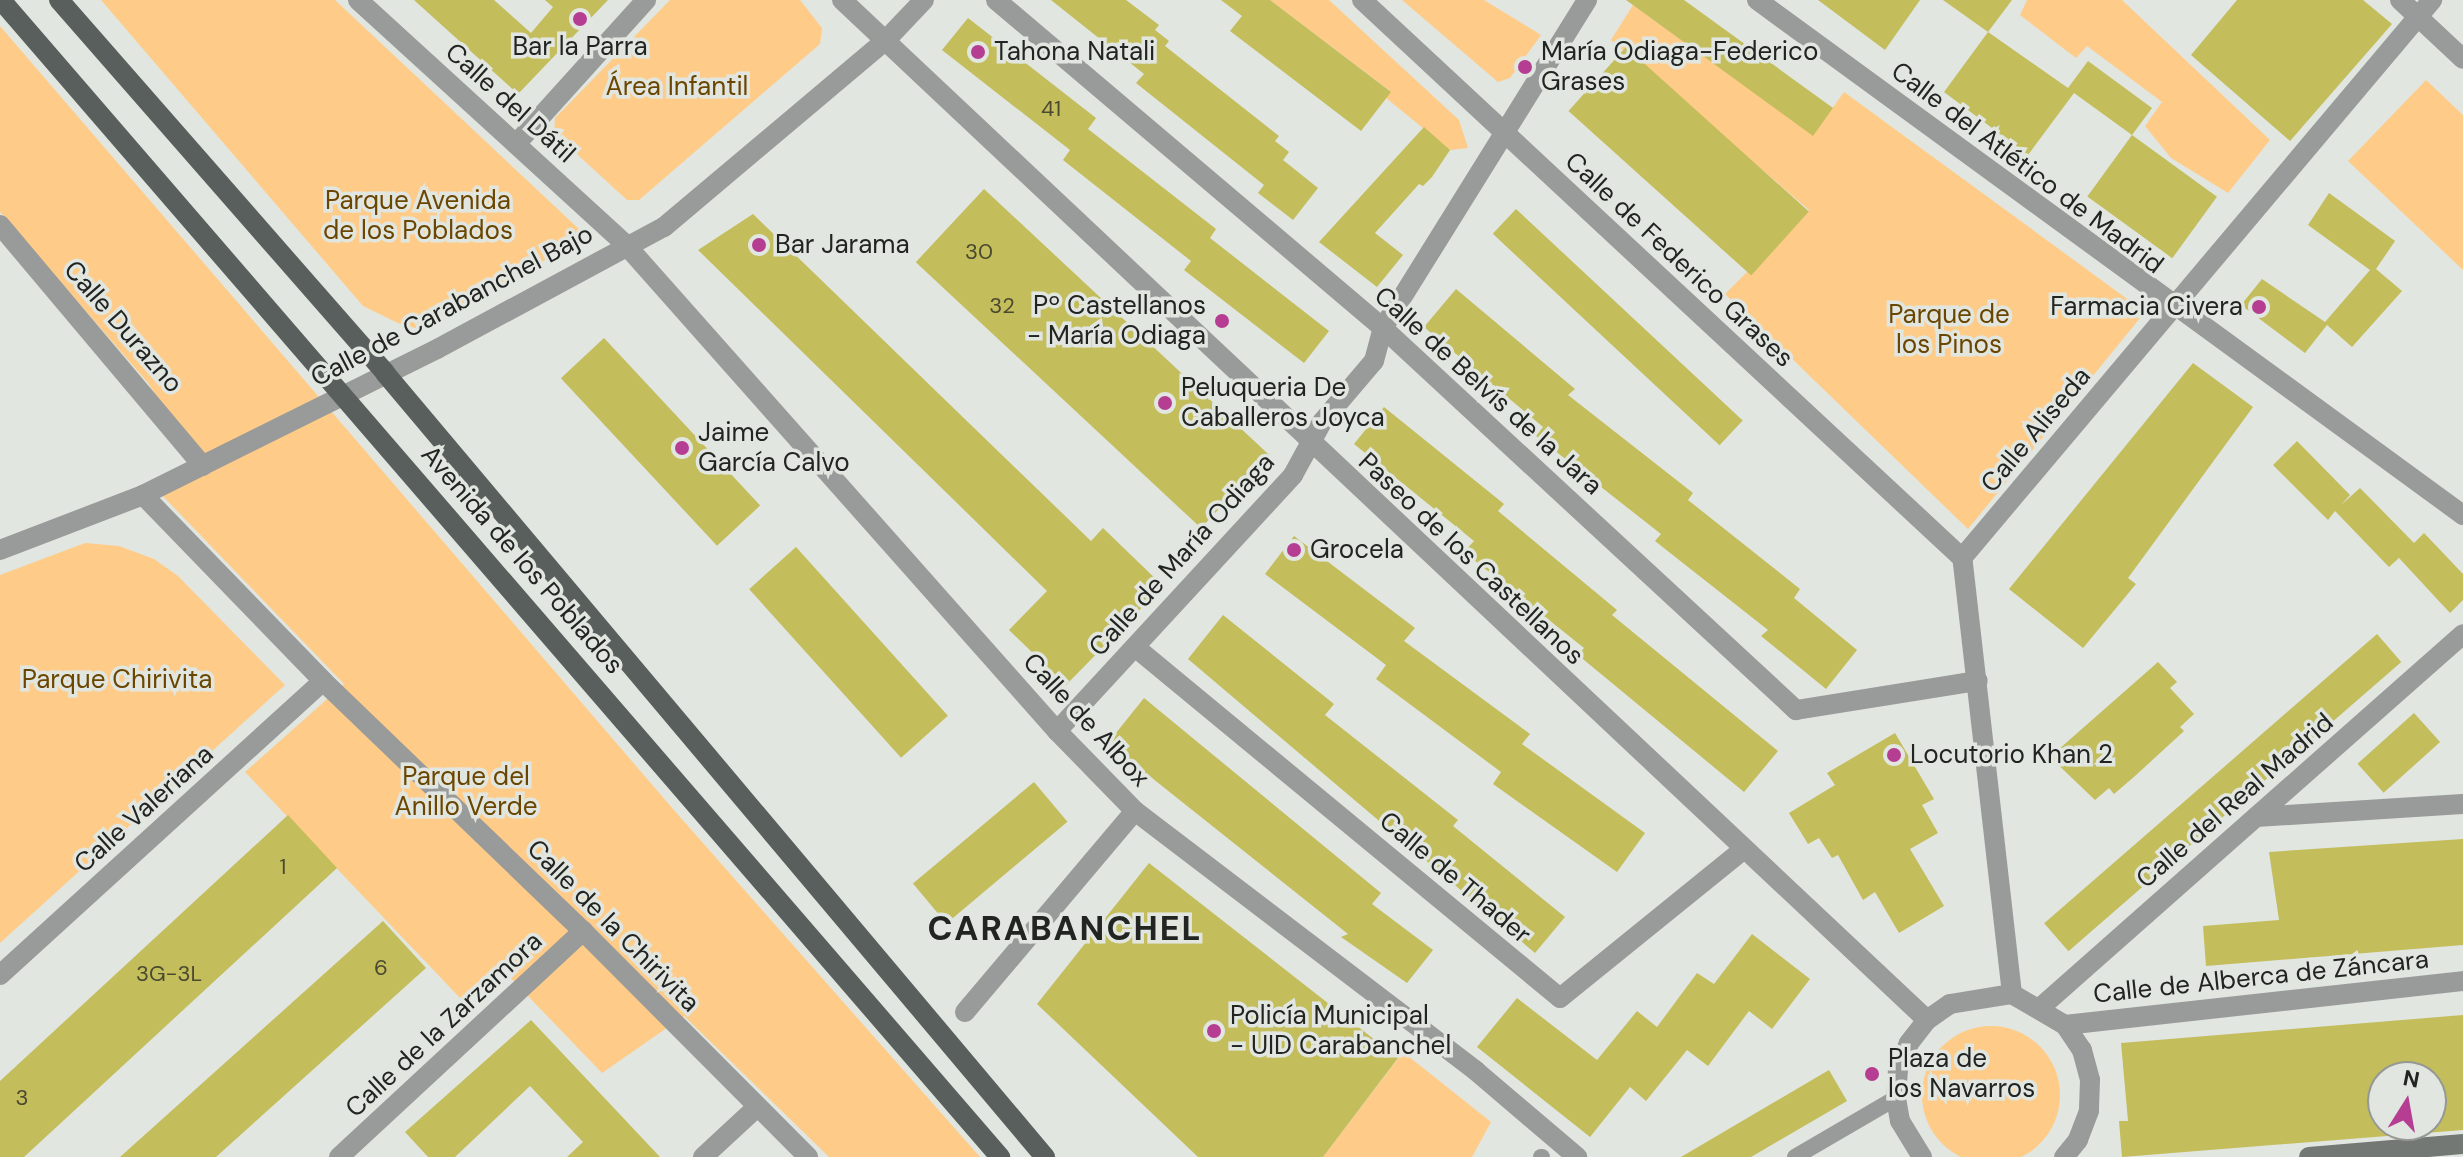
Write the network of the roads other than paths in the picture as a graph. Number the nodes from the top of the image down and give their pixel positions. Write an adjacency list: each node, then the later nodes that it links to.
1 (1, 0): 22 (main road, Avenida de los Poblados)
2 (59, 0): 21 (main road, Avenida de los Poblados)
3 (358, 0): 16 (street, Calle del Dátil)
4 (646, 0): 16 (street)
5 (842, 0): 13 (street, Paseo de los Castellanos)
6 (924, 0): 13 (street, Calle de Carabanchel Bajo)
7 (996, 0): 20 (street, Calle de Belvís de la Jara)
8 (1362, 0): 15 (street, Calle de Federico Grases)
9 (1587, 0): 15 (street, Calle de María Odiaga)
10 (1757, 0): 19 (street, Calle del Atlético de Madrid)
11 (2400, 0): 12 (street)
12 (2426, 8): 14 (street); 19 (street, Calle Aliseda)
13 (886, 40): 18 (street, Calle de Carabanchel Bajo); 23 (street, Paseo de los Castellanos)
14 (2463, 59)
15 (1503, 134): 20 (street, Calle de María Odiaga); 28 (street, Calle de Federico Grases)
16 (516, 144): 18 (street, Calle del Dátil)
17 (0, 225): 24 (street, Calle Durazno)
18 (626, 245): 21 (street, Calle de Carabanchel Bajo); 33 (street, Calle de Albox)
19 (2172, 308): 26 (street, Calle del Atlético de Madrid); 28 (street, Calle Aliseda)
20 (1383, 328): 23 (street, Calle de María Odiaga); 32 (street, Calle de Belvís de la Jara)
21 (385, 373): 22 (street, Calle de Carabanchel Bajo); 53 (main road, Avenida de los Poblados)
22 (342, 395): 24 (street, Calle de Carabanchel Bajo); 52 (main road, Avenida de los Poblados)
23 (1310, 443): 30 (street, Calle de María Odiaga); 37 (street, Paseo de los Castellanos)
24 (203, 466): 25 (street, Calle de Carabanchel Bajo)
25 (143, 495): 27 (street, Calle de Carabanchel Bajo); 31 (street, Calle de la Chirivita)
26 (2463, 515)
27 (0, 550)
28 (1962, 558): 32 (street)
29 (2463, 634): 36 (street, Calle del Real Madrid)
30 (1135, 647): 33 (street, Calle de María Odiaga); 37 (street, Calle de Thader)
31 (323, 681): 38 (street, Calle de la Chirivita); 39 (street, Calle Valeriana)
32 (1978, 681): 41 (street)
33 (1057, 731): 35 (street, Calle de Albox)
34 (2463, 804): 36 (street)
35 (1135, 811): 43 (street); 54 (street, Calle de Albox)
36 (2256, 817): 42 (street, Calle del Real Madrid)
37 (1743, 850): 44 (street, Paseo de los Castellanos)
38 (583, 931): 47 (street, Calle de la Chirivita); 49 (street, Calle de la Zarzamora)
39 (0, 975)
40 (2463, 981): 45 (street, Calle de Alberca de Záncara)
41 (2012, 994): 42 (street); 44 (street)
42 (2041, 1007): 45 (street)
43 (965, 1012)
44 (1927, 1020): 46 (street)
45 (2065, 1025): 57 (street)
46 (1896, 1098): 55 (lane); 56 (street)
47 (756, 1108): 50 (street); 51 (street, Calle de la Chirivita)
48 (2461, 1148): 58 (street)
49 (339, 1157)
50 (703, 1157)
51 (808, 1157)
52 (1000, 1157)
53 (1045, 1157)
54 (1577, 1157)
55 (1795, 1157)
56 (1922, 1157)
57 (2064, 1157)
58 (2321, 1157)

